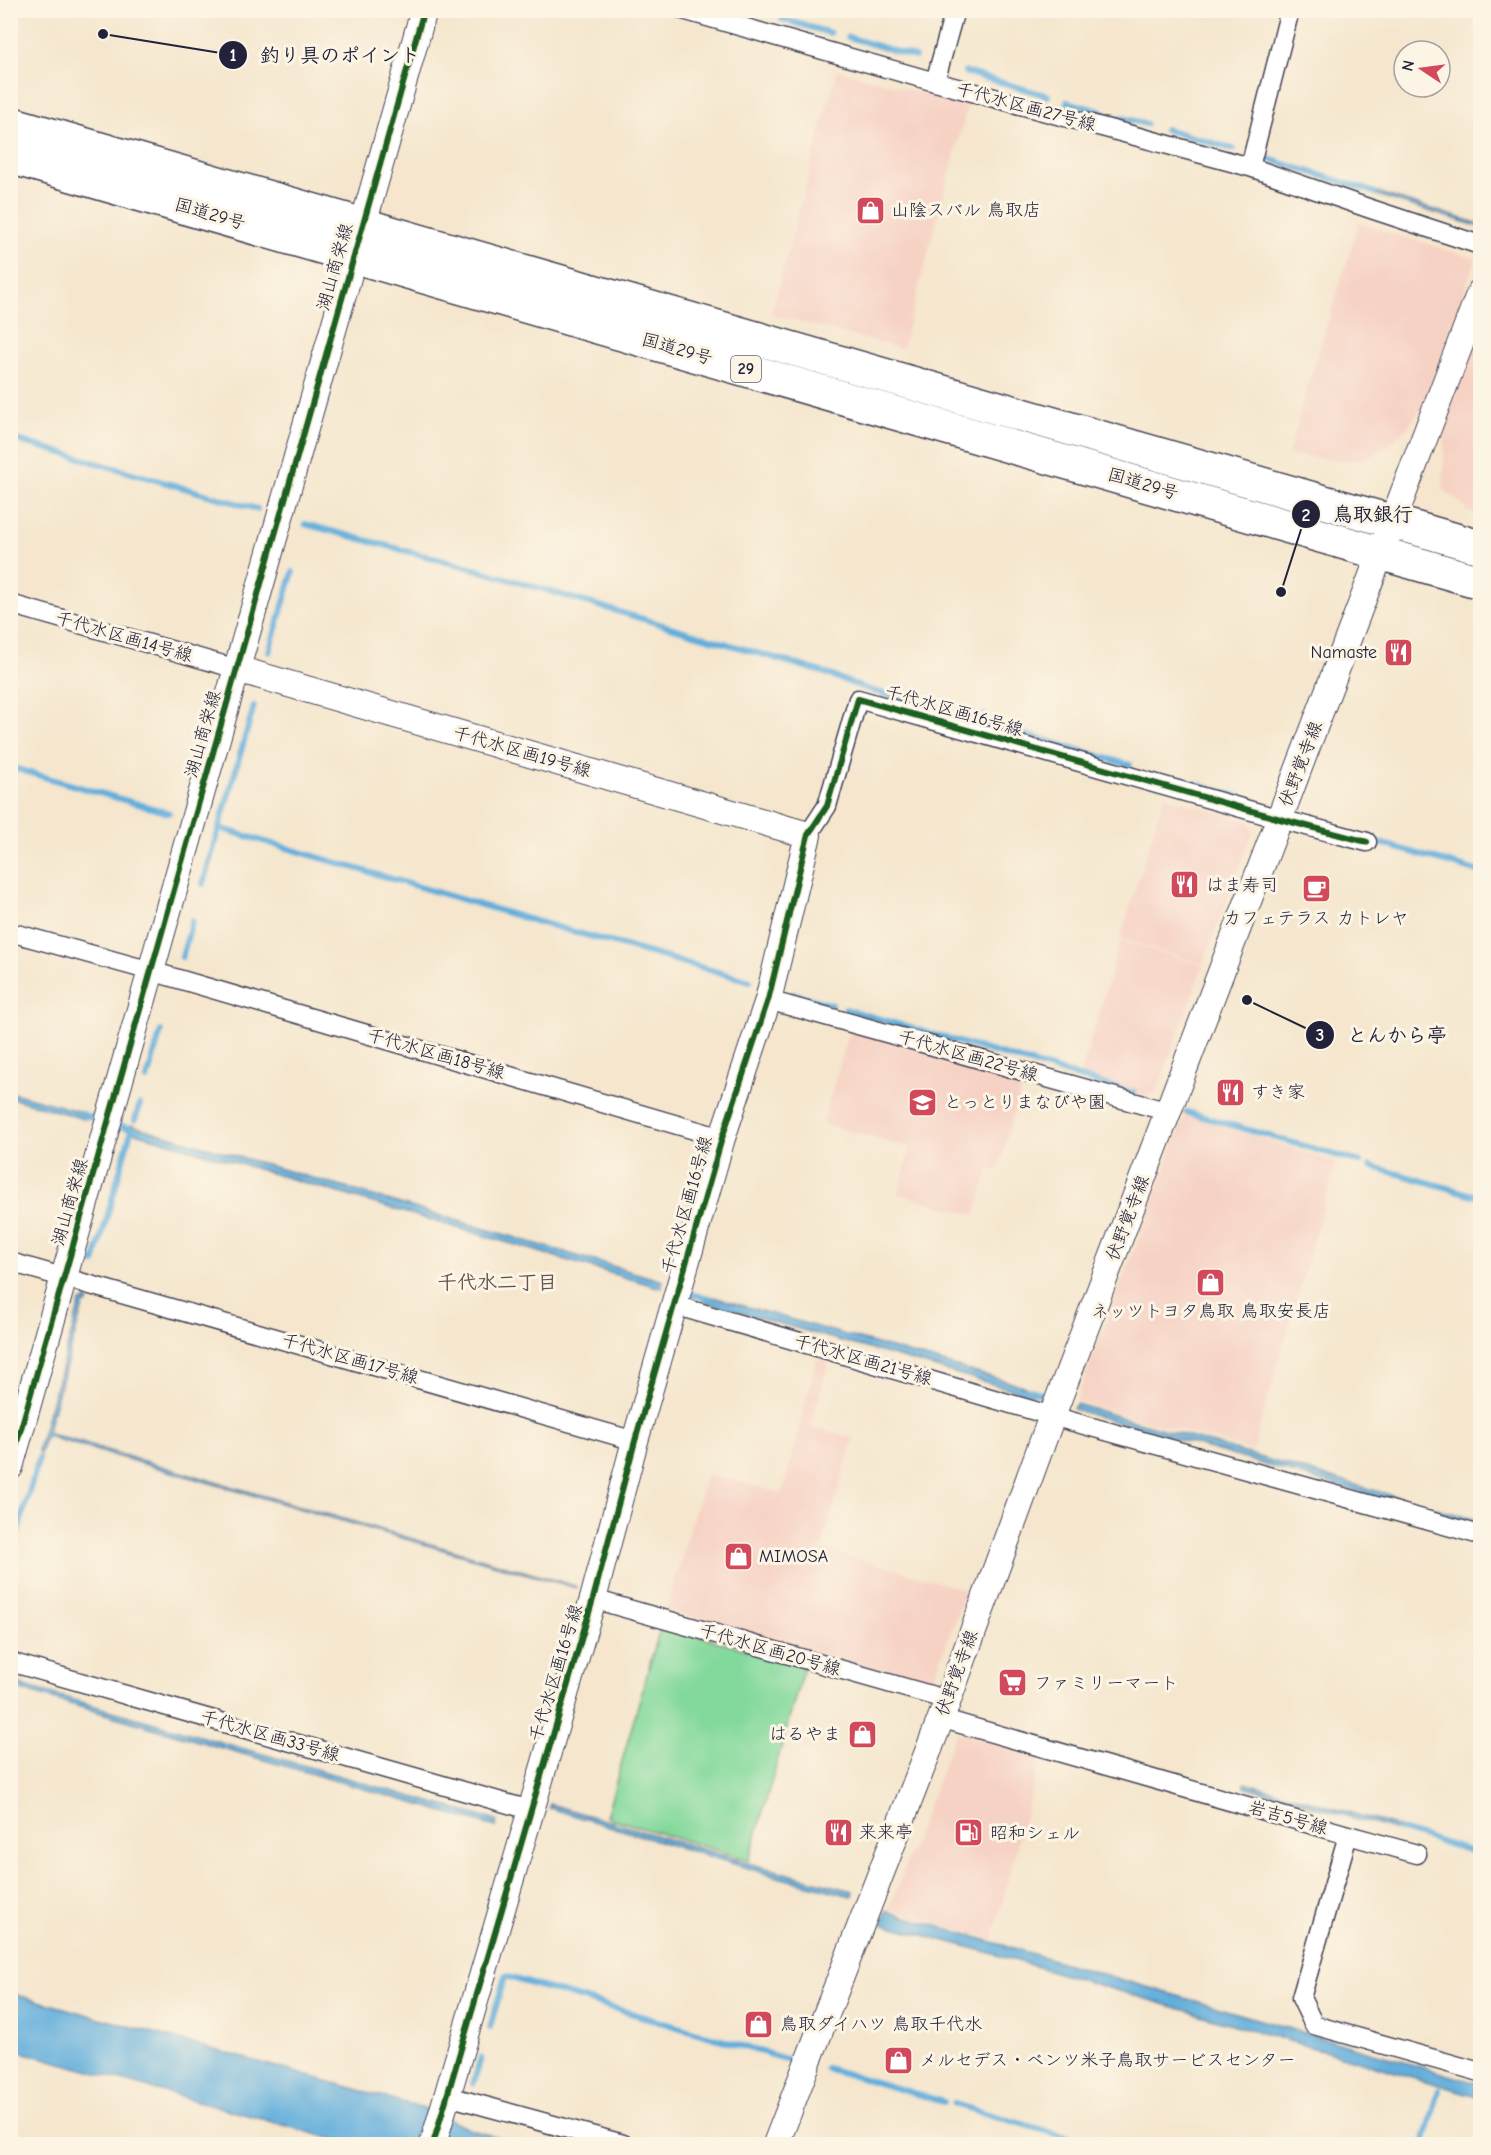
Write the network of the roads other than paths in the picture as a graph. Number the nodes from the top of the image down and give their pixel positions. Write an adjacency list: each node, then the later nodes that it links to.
1 (424, 10): 9 (street, 湖山商栄線)
2 (683, 10): 5 (street, 千代水区画27号線)
3 (955, 10): 5 (street)
4 (1290, 10): 8 (street)
5 (935, 82): 8 (street, 千代水区画27号線)
6 (10, 123): 9 (highway, 国道29号 / 29)
7 (10, 157): 11 (highway, 国道29号 / 29)
8 (1250, 167): 10 (street, 千代水区画27号線)
9 (363, 225): 11 (street, 湖山商栄線); 13 (highway, 国道29号 / 29)
10 (1480, 245)
11 (354, 256): 15 (highway, 国道29号 / 29); 18 (street, 湖山商栄線)
12 (1480, 292): 13 (street, 伏野覚寺線)
13 (1392, 522): 14 (highway, 国道29号 / 29); 15 (street, 伏野覚寺線)
14 (1480, 547)
15 (1381, 553): 16 (highway, 国道29号 / 29); 19 (street, 伏野覚寺線)
16 (1480, 582)
17 (10, 604): 18 (street, 千代水区画14号線)
18 (237, 669): 20 (street, 千代水区画19号線); 23 (street, 湖山商栄線)
19 (1280, 819): 20 (street, 千代水区画16号線); 21 (street); 25 (street, 伏野覚寺線)
20 (808, 835): 24 (street, 千代水区画16号線)
21 (1367, 842)
22 (10, 932): 23 (street, 千代水区画18号線)
23 (151, 970): 26 (street, 千代水区画18号線); 28 (street, 湖山商栄線)
24 (768, 1000): 25 (street, 千代水区画22号線); 26 (street, 千代水区画16号線)
25 (1169, 1112): 30 (street, 伏野覚寺線)
26 (722, 1138): 29 (street, 千代水区画16号線)
27 (10, 1262): 28 (street, 千代水区画17号線)
28 (65, 1278): 31 (street, 千代水区画17号線); 32 (street, 湖山商栄線)
29 (674, 1305): 30 (street, 千代水区画21号線); 31 (street, 千代水区画16号線)
30 (1052, 1416): 33 (street, 千代水区画21号線); 36 (street, 伏野覚寺線)
31 (635, 1441): 34 (street, 千代水区画16号線)
32 (10, 1467)
33 (1480, 1535)
34 (593, 1599): 36 (street, 千代水区画20号線); 37 (street, 千代水区画16号線)
35 (10, 1662): 37 (street, 千代水区画33号線)
36 (944, 1709): 38 (street, 岩吉5号線); 44 (street, 伏野覚寺線)
37 (530, 1810): 41 (street, 千代水区画16号線)
38 (1348, 1834): 39 (street); 40 (street, 岩吉5号線)
39 (1417, 1854)
40 (1480, 2072)
41 (448, 2096): 42 (street, 千代水区画16号線); 43 (street)
42 (433, 2145)
43 (623, 2145)
44 (776, 2145)

